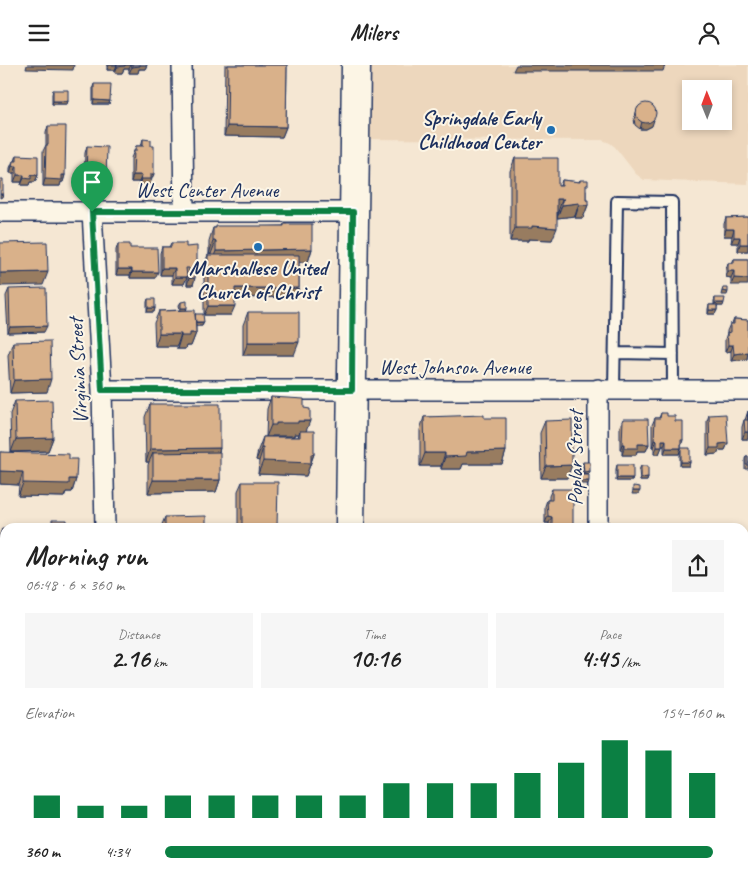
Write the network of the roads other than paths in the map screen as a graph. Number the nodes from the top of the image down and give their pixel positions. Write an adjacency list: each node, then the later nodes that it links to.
1 (182, 65): 5 (street)
2 (356, 65): 6 (main road)
3 (0, 212): 4 (street, West Center Avenue)
4 (92, 212): 5 (street, West Center Avenue); 11 (street, Virginia Street)
5 (184, 212): 6 (street, West Center Avenue)
6 (353, 212): 12 (main road)
7 (615, 353): 8 (lane); 8 (lane); 9 (lane)
8 (673, 354): 10 (lane)
9 (606, 389): 10 (street, West Johnson Avenue); 12 (street, West Johnson Avenue); 16 (street, Poplar Street)
10 (673, 389): 13 (street, West Johnson Avenue)
11 (102, 390): 12 (street, West Johnson Avenue); 14 (street, Virginia Street)
12 (352, 390): 15 (main road)
13 (748, 390)
14 (105, 523)
15 (350, 523)
16 (598, 523)

